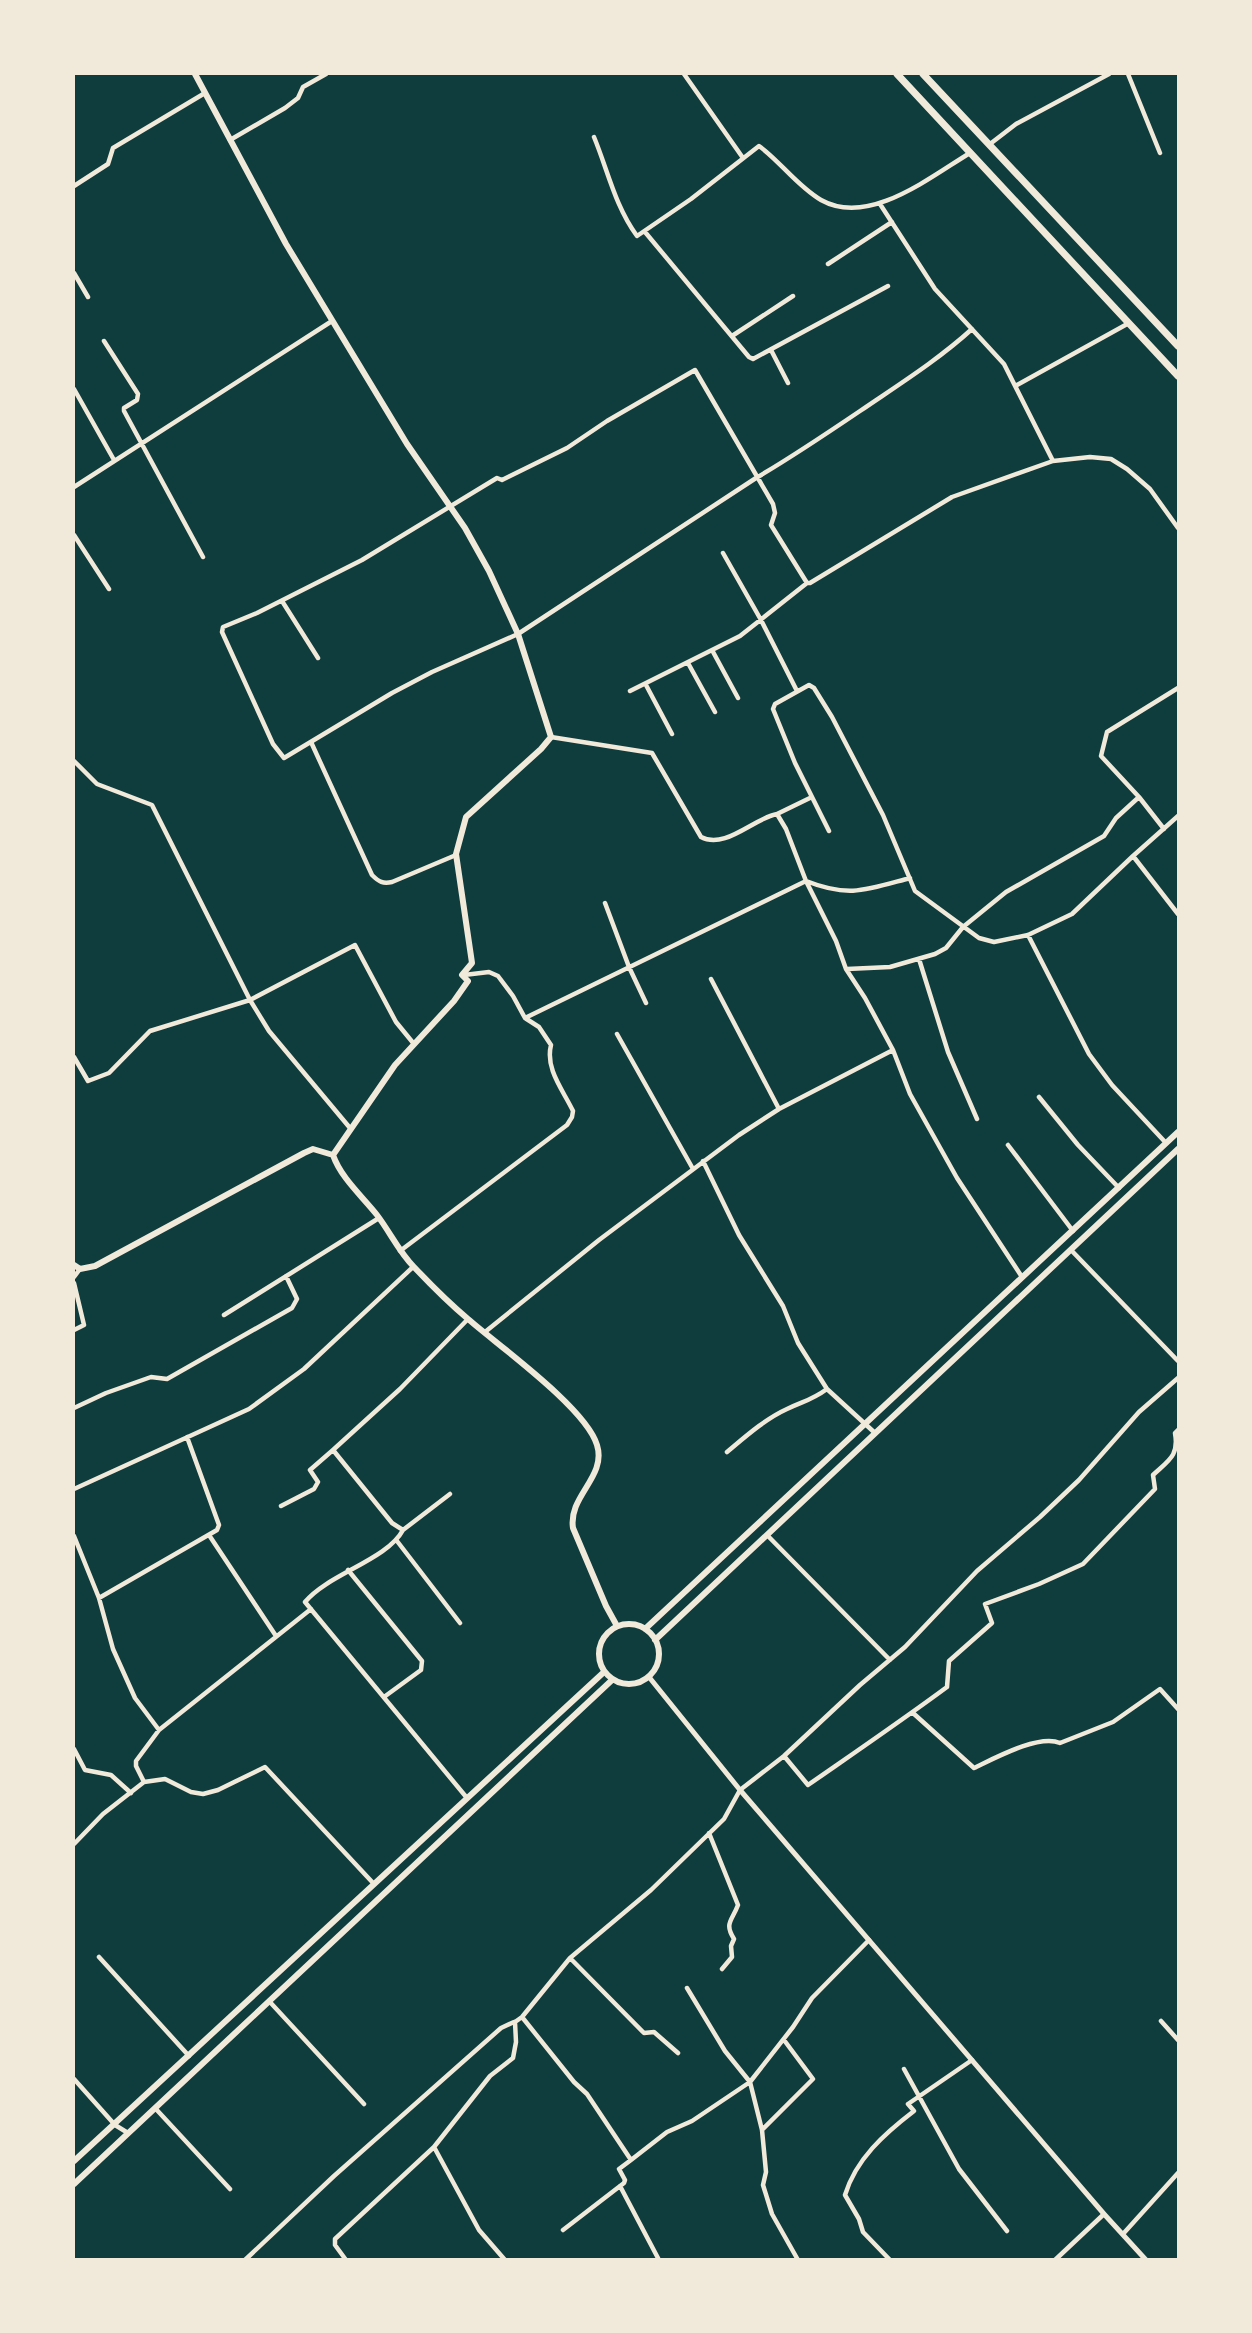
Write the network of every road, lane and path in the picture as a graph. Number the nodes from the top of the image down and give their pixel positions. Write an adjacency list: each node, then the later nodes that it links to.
1 (206, 74): 8 (street)
2 (326, 74): 11 (street)
3 (684, 74): 15 (street)
4 (897, 74): 13 (main road)
5 (923, 74): 12 (main road)
6 (1109, 74): 12 (street)
7 (1128, 74): 14 (street)
8 (196, 76): 9 (main road)
9 (205, 93): 11 (main road); 16 (street)
10 (594, 137): 19 (street)
11 (229, 140): 25 (main road)
12 (990, 144): 30 (main road)
13 (970, 153): 17 (street); 26 (main road)
14 (1160, 153)
15 (743, 158): 17 (street); 19 (street)
16 (74, 186)
17 (880, 204): 18 (street)
18 (892, 222): 20 (street); 27 (street)
19 (645, 232): 28 (street)
20 (828, 264)
21 (74, 273): 24 (street)
22 (888, 286): 31 (street)
23 (793, 296): 28 (street)
24 (88, 297)
25 (332, 321): 36 (street); 41 (main road)
26 (1129, 324): 32 (main road); 34 (street)
27 (972, 329): 34 (street); 39 (street)
28 (732, 336): 31 (street)
29 (104, 341): 36 (street)
30 (1178, 346)
31 (771, 350): 33 (street)
32 (1177, 372)
33 (788, 383)
34 (1017, 385): 38 (street)
35 (74, 389): 37 (street)
36 (142, 441): 37 (street); 45 (street)
37 (114, 460): 40 (street)
38 (1054, 461): 42 (street); 46 (street)
39 (756, 478): 41 (street); 46 (street); 50 (street)
40 (74, 485)
41 (450, 505): 48 (street); 50 (main road)
42 (1178, 528)
43 (74, 535): 47 (street)
44 (723, 553): 49 (street)
45 (203, 557)
46 (807, 583): 49 (street)
47 (109, 589)
48 (282, 600): 52 (street); 62 (street)
49 (761, 620): 51 (street); 57 (street)
50 (518, 634): 61 (main road); 62 (street)
51 (712, 650): 53 (street); 58 (street)
52 (318, 658)
53 (688, 663): 54 (street); 59 (street)
54 (646, 685): 56 (street); 60 (street)
55 (1178, 688): 65 (street)
56 (630, 691)
57 (797, 691): 64 (street); 72 (street)
58 (738, 698)
59 (715, 712)
60 (672, 734)
61 (551, 737): 66 (street); 70 (main road)
62 (311, 742): 70 (street)
63 (74, 761): 83 (street)
64 (812, 797): 66 (street); 69 (street)
65 (1139, 797): 68 (street); 76 (street)
66 (777, 814): 73 (street)
67 (1178, 817): 68 (street)
68 (1164, 829): 71 (street)
69 (830, 831)
70 (456, 854): 81 (main road)
71 (1133, 856): 75 (street); 77 (street)
72 (909, 878): 73 (street); 76 (street)
73 (806, 881): 79 (street); 80 (street)
74 (605, 903): 79 (street)
75 (1178, 914)
76 (963, 927): 77 (street); 78 (street)
77 (1028, 936): 95 (street)
78 (919, 959): 80 (street); 92 (street)
79 (629, 967): 84 (street); 85 (street)
80 (846, 969): 88 (street)
81 (462, 975): 85 (street); 87 (main road)
82 (711, 979): 91 (street)
83 (250, 1000): 87 (street); 89 (street); 93 (street)
84 (646, 1003)
85 (524, 1017): 105 (street)
86 (617, 1034): 100 (street)
87 (414, 1045): 93 (main road)
88 (893, 1051): 91 (street); 111 (street)
89 (74, 1057)
90 (1039, 1097): 101 (street)
91 (779, 1109): 99 (street)
92 (977, 1119)
93 (351, 1128): 98 (main road)
94 (1178, 1132): 95 (main road)
95 (1167, 1143): 101 (main road)
96 (1008, 1145): 103 (street)
97 (1178, 1149): 104 (main road)
98 (333, 1155): 102 (main road); 108 (main road)
99 (703, 1161): 100 (street); 119 (street)
100 (693, 1169): 116 (street)
101 (1119, 1188): 103 (main road)
102 (379, 1218): 105 (main road); 109 (street)
103 (1073, 1231): 111 (main road)
104 (1071, 1250): 117 (street); 123 (main road)
105 (400, 1251): 107 (main road)
106 (74, 1265): 108 (main road)
107 (413, 1267): 114 (main road); 124 (street)
108 (80, 1269): 110 (street)
109 (286, 1276): 113 (street); 120 (street)
110 (74, 1277)
111 (1023, 1278): 121 (main road)
112 (74, 1283): 115 (street)
113 (224, 1315)
114 (468, 1319): 116 (main road); 125 (street)
115 (74, 1330)
116 (485, 1332): 139 (main road)
117 (1178, 1361)
118 (1178, 1378): 143 (street)
119 (827, 1389): 121 (street); 126 (street)
120 (74, 1408)
121 (863, 1423): 123 (street); 140 (main road)
122 (1178, 1430): 149 (street)
123 (875, 1433): 131 (main road)
124 (187, 1437): 127 (street); 132 (street)
125 (333, 1450): 129 (street); 130 (street)
126 (727, 1452)
127 (74, 1489)
128 (450, 1494): 130 (street)
129 (281, 1506)
130 (403, 1530): 134 (street)
131 (767, 1534): 142 (main road); 143 (street)
132 (209, 1535): 136 (street); 141 (street)
133 (74, 1536): 136 (street)
134 (397, 1541): 135 (street); 138 (street)
135 (348, 1570): 137 (street); 147 (street)
136 (99, 1598): 150 (street)
137 (312, 1609): 141 (street); 147 (street)
138 (460, 1623)
139 (617, 1626): 140 (main road); 144 (main road)
140 (645, 1629): 142 (main road)
141 (276, 1636): 150 (street)
142 (655, 1640): 145 (main road)
143 (890, 1660): 152 (street)
144 (604, 1672): 146 (main road); 156 (main road)
145 (649, 1677): 146 (main road); 154 (street)
146 (612, 1680): 165 (main road)
147 (384, 1697): 156 (street)
148 (1178, 1709): 149 (street)
149 (913, 1713): 152 (street)
150 (159, 1730): 153 (street)
151 (74, 1749): 155 (street)
152 (784, 1756): 154 (street)
153 (144, 1782): 155 (street); 159 (street)
154 (740, 1790): 157 (street); 160 (street)
155 (131, 1793): 158 (street)
156 (467, 1798): 159 (main road)
157 (709, 1832): 162 (street); 163 (street)
158 (74, 1844)
159 (374, 1884): 172 (main road)
160 (869, 1940): 169 (street); 173 (street)
161 (99, 1957): 172 (street)
162 (570, 1958): 166 (street); 171 (street)
163 (722, 1969)
164 (687, 1987): 176 (street)
165 (269, 2001): 178 (street); 179 (main road)
166 (522, 2017): 168 (street); 184 (street)
167 (1161, 2021): 170 (street)
168 (515, 2022): 183 (street); 194 (street)
169 (783, 2040): 176 (street); 181 (street)
170 (1178, 2040)
171 (678, 2053)
172 (189, 2056): 180 (main road)
173 (972, 2060): 177 (street); 190 (street)
174 (904, 2069): 177 (street)
175 (74, 2079): 180 (street)
176 (750, 2082): 181 (street); 184 (street)
177 (920, 2096): 192 (street); 199 (street)
178 (364, 2104)
179 (155, 2108): 182 (main road); 189 (street)
180 (115, 2125): 182 (street); 185 (main road)
181 (762, 2130): 198 (street)
182 (128, 2133): 187 (main road)
183 (434, 2147): 195 (street); 196 (street)
184 (631, 2160): 188 (street)
185 (74, 2161)
186 (1178, 2173): 193 (street)
187 (74, 2184)
188 (620, 2186): 191 (street); 197 (street)
189 (230, 2189)
190 (1104, 2214): 193 (street); 200 (street)
191 (563, 2230)
192 (1007, 2231)
193 (1123, 2234): 201 (street)
194 (245, 2259)
195 (346, 2259)
196 (505, 2259)
197 (659, 2259)
198 (798, 2259)
199 (890, 2259)
200 (1055, 2259)
201 (1146, 2259)

